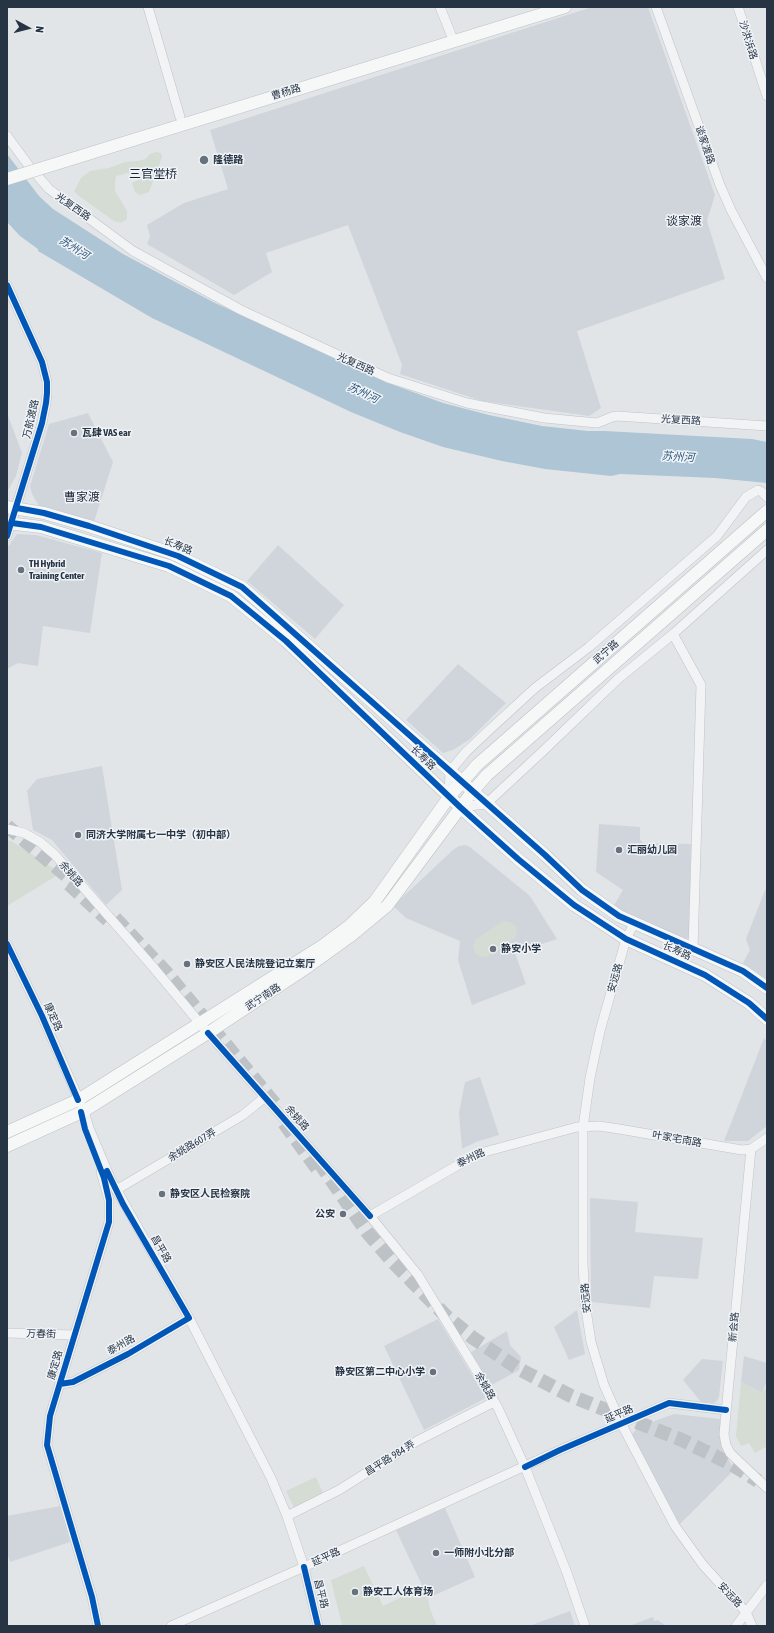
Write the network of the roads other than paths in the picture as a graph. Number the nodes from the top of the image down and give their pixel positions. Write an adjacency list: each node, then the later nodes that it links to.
1 (148, 7): 9 (street)
2 (440, 7): 7 (street)
3 (540, 7): 7 (main road, 曹杨路)
4 (565, 7): 7 (main road, 曹杨路)
5 (656, 7): 14 (street, 谈家渡路)
6 (738, 7): 8 (street, 沙洪浜路)
7 (452, 38): 9 (main road, 曹杨路); 11 (main road, 曹杨路)
8 (767, 96)
9 (180, 117): 11 (main road, 曹杨路)
10 (7, 136): 16 (street, 光复西路)
11 (132, 136): 12 (main road, 曹杨路); 13 (main road, 曹杨路, bridge)
12 (7, 170)
13 (7, 178)
14 (767, 278)
15 (7, 286): 18 (street, 万航渡路)
16 (767, 426)
17 (767, 497): 25 (street)
18 (12, 507): 20 (street, 万航渡路); 25 (main road, 长寿路)
19 (767, 511): 26 (main road, 武宁路)
20 (9, 523): 22 (street, 万航渡路); 28 (main road, 长寿路)
21 (767, 530): 27 (main road, 武宁路)
22 (7, 536)
23 (767, 550): 24 (street)
24 (673, 634): 29 (street); 34 (street)
25 (450, 772): 26 (main road, 长寿路); 28 (street)
26 (462, 782): 27 (main road, 长寿路); 28 (main road, 武宁路)
27 (472, 792): 29 (main road, 长寿路); 30 (main road, 武宁南路)
28 (449, 797): 30 (main road, 长寿路); 37 (main road, 武宁南路)
29 (486, 804): 30 (street); 32 (main road, 长寿路)
30 (460, 807): 32 (main road, 长寿路); 38 (main road, 武宁南路)
31 (7, 829): 37 (street, 余姚路)
32 (630, 931): 34 (main road, 长寿路); 36 (main road, 长寿路); 41 (street, 安远路)
33 (7, 944): 40 (street, 康定路)
34 (693, 949): 35 (main road, 长寿路)
35 (767, 988)
36 (767, 1019)
37 (199, 1022): 38 (street, 余姚路); 40 (main road, 武宁南路)
38 (208, 1033): 39 (street, 余姚路); 40 (main road, 武宁南路)
39 (265, 1097): 46 (street, 余姚路607弄); 47 (street, 余姚路)
40 (81, 1108): 42 (main road, 武宁南路); 44 (main road, 武宁南路); 46 (street, 康定路); 50 (street, 康定路)
41 (583, 1127): 45 (street, 叶家宅南路); 47 (street, 泰州路); 54 (street, 安远路)
42 (7, 1132)
43 (767, 1138): 45 (street)
44 (7, 1146)
45 (751, 1149): 53 (street, 新会路)
46 (116, 1190): 48 (street, 昌平路)
47 (370, 1216): 52 (street, 余姚路)
48 (189, 1318): 51 (street, 泰州路); 57 (street, 昌平路)
49 (7, 1333): 50 (street, 万春街)
50 (74, 1335): 51 (street, 康定路)
51 (60, 1384): 61 (street, 康定路)
52 (494, 1402): 55 (street, 余姚路); 57 (street, 昌平路 984 弄)
53 (726, 1410): 54 (street, 延平路); 56 (street, 新会路)
54 (621, 1423): 55 (street, 延平路); 60 (street, 安远路)
55 (525, 1467): 58 (street, 延平路); 64 (street, 余姚路)
56 (767, 1488)
57 (287, 1516): 58 (street, 昌平路)
58 (304, 1567): 62 (street, 延平路); 63 (street, 昌平路)
59 (767, 1585): 60 (street)
60 (746, 1612): 65 (street); 66 (street, 安远路)
61 (98, 1626)
62 (171, 1626)
63 (318, 1626)
64 (585, 1626)
65 (736, 1626)
66 (752, 1626)

